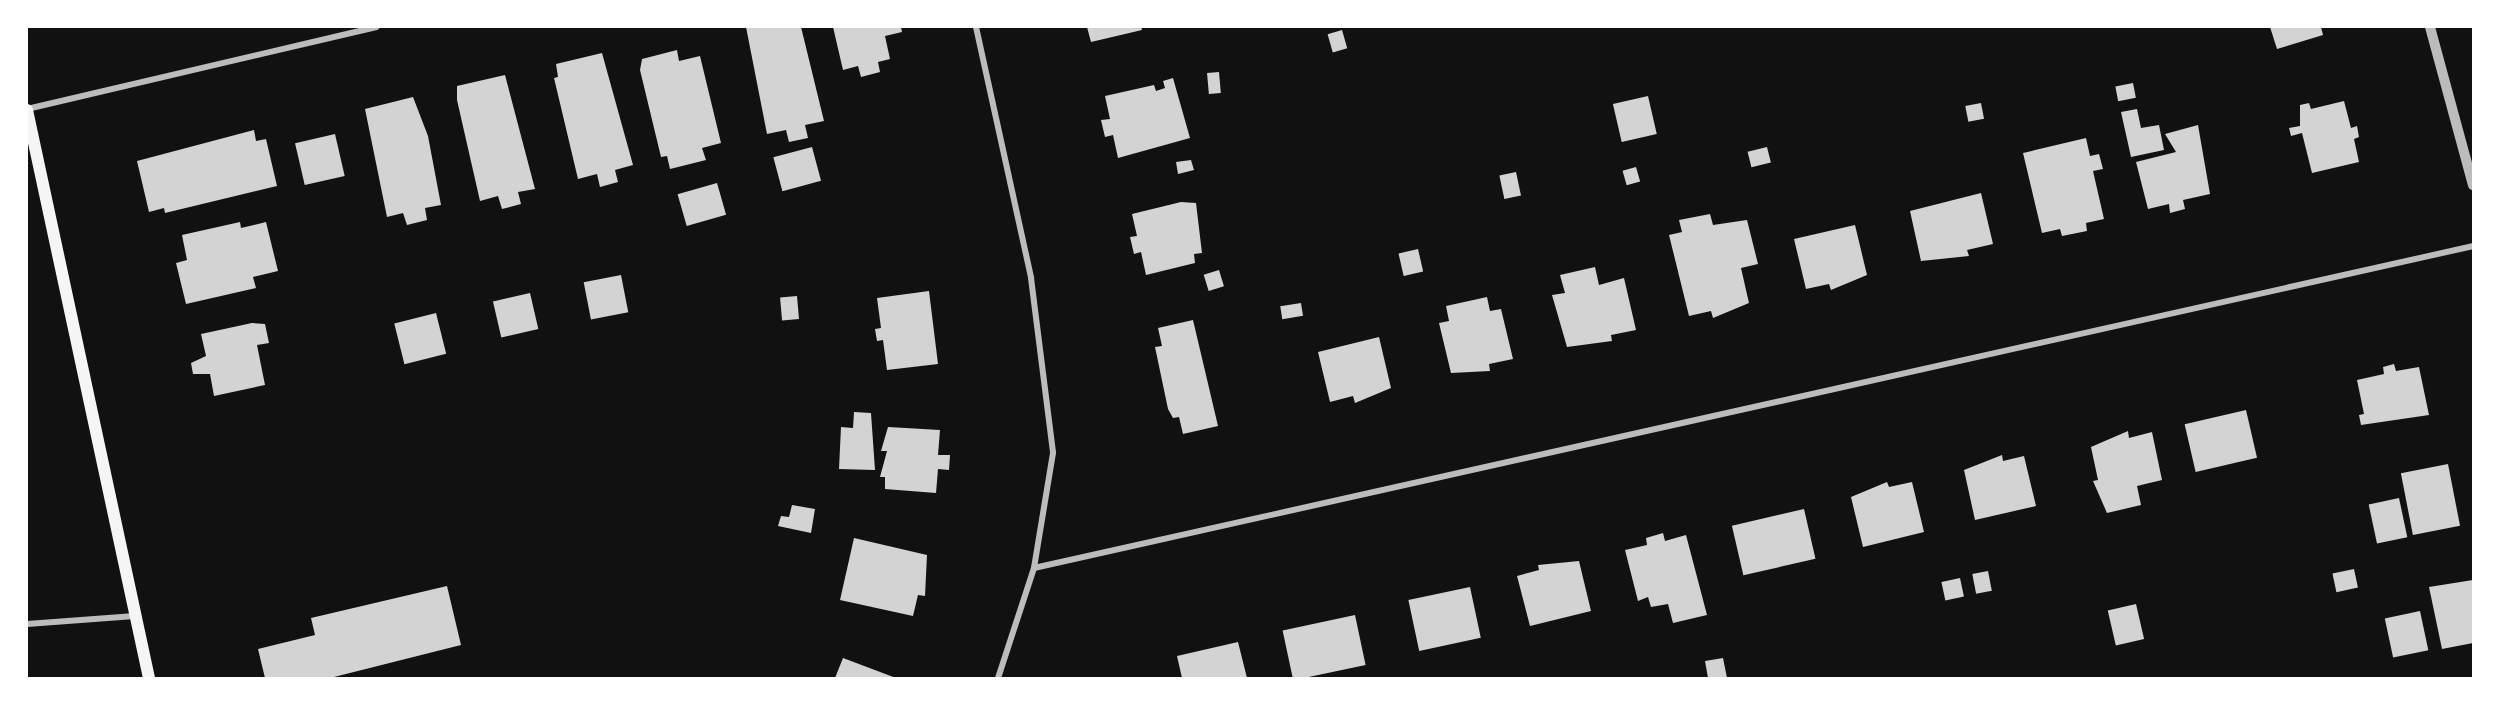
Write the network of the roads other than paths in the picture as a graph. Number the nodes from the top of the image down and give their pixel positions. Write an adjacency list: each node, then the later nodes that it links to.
1 (377, 27): 4 (street)
2 (976, 27): 7 (street)
3 (2430, 27): 5 (street)
4 (27, 110): 8 (main road)
5 (2473, 185)
6 (2473, 246): 7 (street)
7 (1034, 568): 11 (street)
8 (136, 616): 9 (street); 10 (main road)
9 (27, 624)
10 (150, 678)
11 (998, 678)

